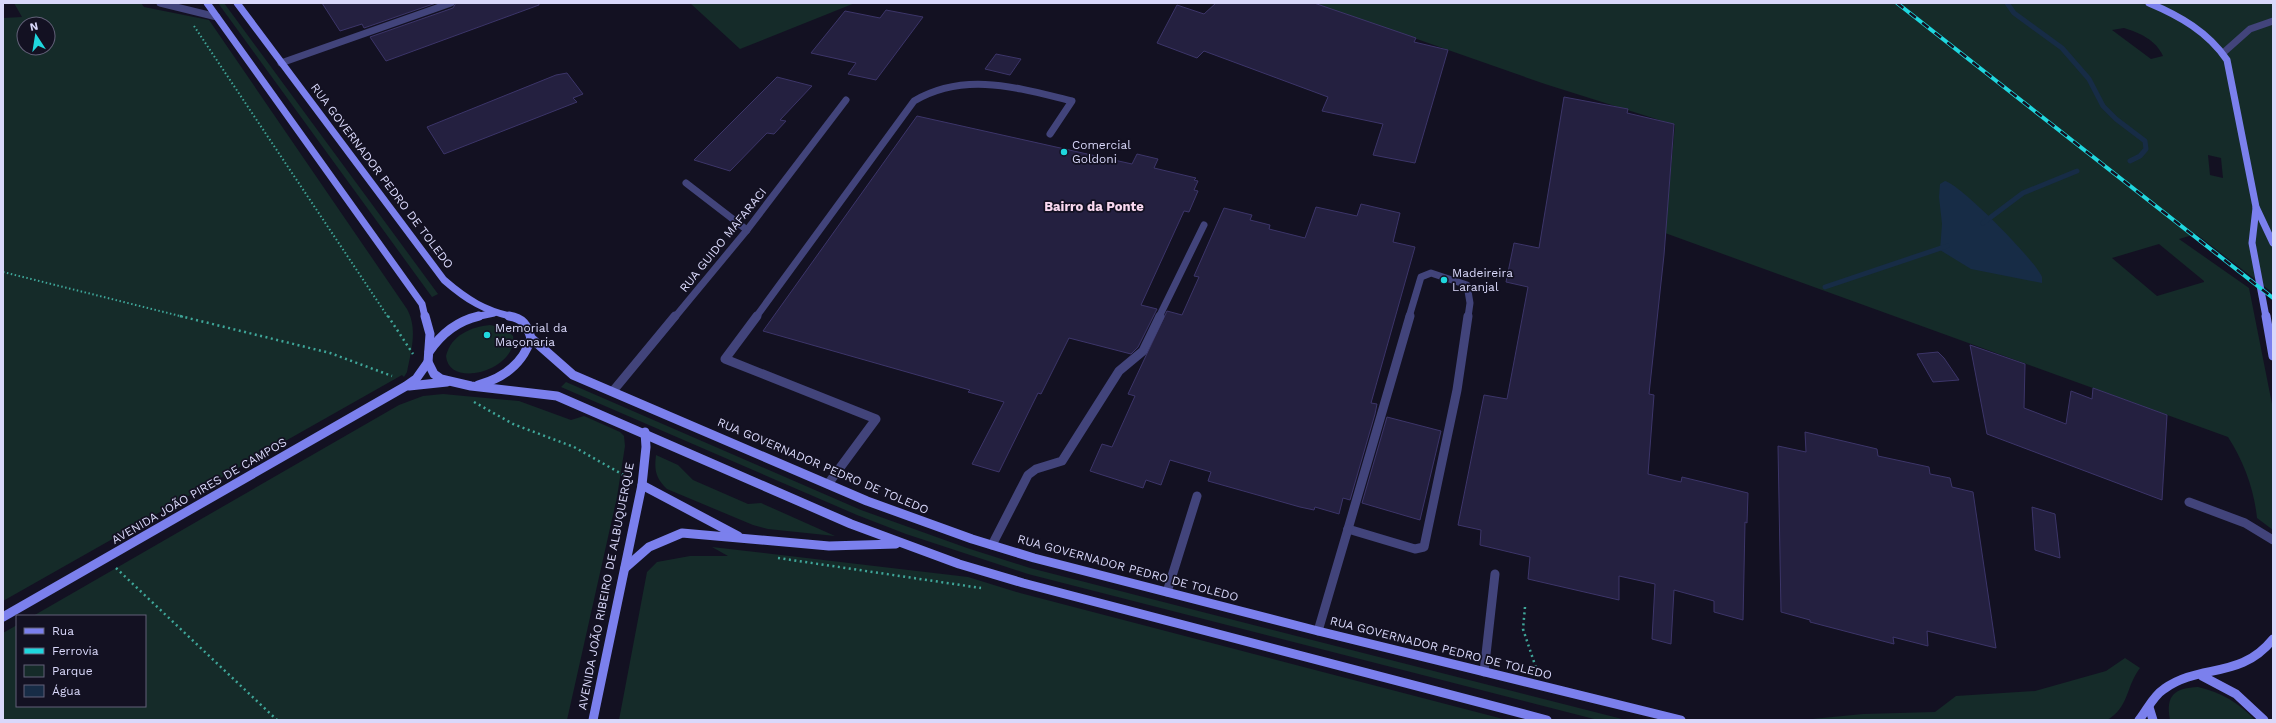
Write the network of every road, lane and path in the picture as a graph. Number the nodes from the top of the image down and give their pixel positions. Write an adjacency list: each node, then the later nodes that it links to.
1 (160, 3): 6 (street)
2 (207, 3): 7 (main road)
3 (237, 3): 10 (main road, RUA GOVERNADOR PEDRO DE TOLEDO)
4 (451, 3): 10 (street)
5 (2149, 3): 9 (main road)
6 (196, 12): 7 (street); 23 (path)
7 (217, 17): 22 (main road)
8 (2273, 21): 9 (street)
9 (2223, 53): 14 (main road)
10 (281, 63): 19 (main road, RUA GOVERNADOR PEDRO DE TOLEDO)
11 (846, 100): 16 (street, RUA GUIDO MAFARACI)
12 (1050, 134): 30 (street)
13 (686, 183): 16 (street)
14 (2256, 207): 17 (main road); 21 (main road)
15 (1204, 225): 38 (street)
16 (747, 230): 27 (street, RUA GUIDO MAFARACI)
17 (2273, 242)
18 (3, 272): 25 (path)
19 (494, 313): 20 (main road, RUA GOVERNADOR PEDRO DE TOLEDO); 22 (main road)
20 (531, 338): 26 (main road); 27 (main road, RUA GOVERNADOR PEDRO DE TOLEDO)
21 (2273, 356)
22 (428, 358): 23 (main road, AVENIDA JOÃO PIRES DE CAMPOS); 24 (main road)
23 (422, 372): 25 (main road, AVENIDA JOÃO PIRES DE CAMPOS)
24 (449, 382): 25 (main road, AVENIDA JOÃO PIRES DE CAMPOS); 26 (main road)
25 (406, 386): 39 (main road, AVENIDA JOÃO PIRES DE CAMPOS)
26 (471, 386): 29 (main road)
27 (613, 392): 30 (main road, RUA GOVERNADOR PEDRO DE TOLEDO)
28 (471, 400): 31 (path)
29 (645, 432): 31 (main road, AVENIDA JOÃO RIBEIRO DE ALBUQUERQUE); 37 (main road)
30 (828, 484): 38 (main road, RUA GOVERNADOR PEDRO DE TOLEDO)
31 (642, 485): 35 (main road); 40 (main road, AVENIDA JOÃO RIBEIRO DE ALBUQUERQUE)
32 (1197, 496): 42 (street)
33 (2190, 502): 36 (street)
34 (1347, 529): 34 (street); 45 (street)
35 (741, 538): 37 (main road); 40 (main road)
36 (2273, 540)
37 (901, 543): 53 (main road)
38 (992, 545): 42 (main road, RUA GOVERNADOR PEDRO DE TOLEDO)
39 (109, 556): 44 (main road, AVENIDA JOÃO PIRES DE CAMPOS); 51 (path)
40 (624, 568): 52 (main road, AVENIDA JOÃO RIBEIRO DE ALBUQUERQUE)
41 (1495, 574): 47 (street)
42 (1167, 592): 45 (main road, RUA GOVERNADOR PEDRO DE TOLEDO)
43 (1525, 607): 49 (path)
44 (3, 617)
45 (1318, 631): 47 (main road, RUA GOVERNADOR PEDRO DE TOLEDO)
46 (2273, 639): 48 (main road)
47 (1484, 672): 49 (main road, RUA GOVERNADOR PEDRO DE TOLEDO)
48 (2202, 676): 50 (main road); 57 (main road)
49 (1542, 686): 54 (main road, RUA GOVERNADOR PEDRO DE TOLEDO)
50 (2149, 707): 55 (main road); 56 (main road)
51 (277, 720)
52 (593, 720)
53 (1547, 720)
54 (1681, 720)
55 (2139, 720)
56 (2154, 720)
57 (2264, 720)

